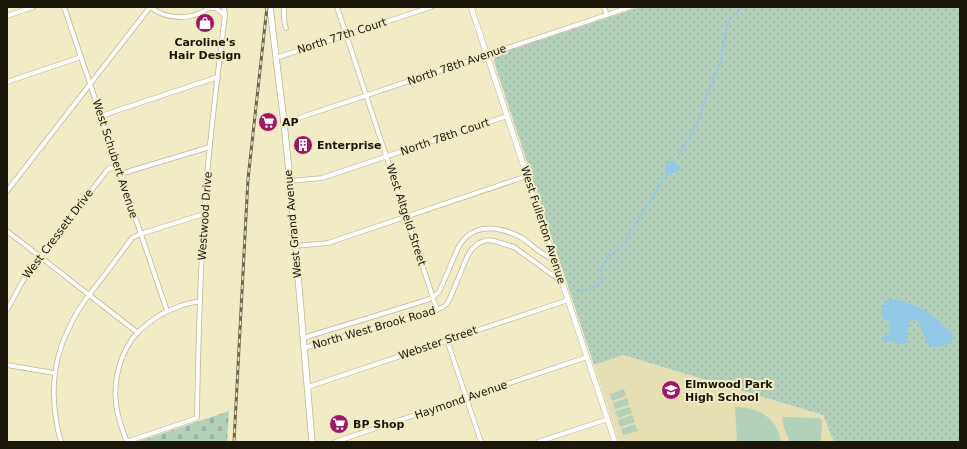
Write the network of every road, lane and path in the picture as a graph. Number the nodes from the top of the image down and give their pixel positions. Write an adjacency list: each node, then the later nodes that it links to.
1 (32, 7): 15 (street)
2 (64, 7): 19 (street, West Schubert Avenue)
3 (150, 7): 12 (street); 23 (street)
4 (224, 7): 14 (street, Westwood Drive)
5 (270, 7): 20 (main road, West Grand Avenue)
6 (284, 7): 16 (street)
7 (337, 7): 17 (street, West Altgeld Street)
8 (431, 7): 17 (street, North 77th Court)
9 (471, 7): 18 (street, West Fullerton Avenue)
10 (604, 7): 13 (street)
11 (630, 7): 13 (street, North 78th Avenue)
12 (209, 8): 14 (street)
13 (607, 14): 18 (street, North 78th Avenue)
14 (225, 15): 21 (street, Westwood Drive)
15 (7, 16)
16 (286, 28)
17 (347, 35): 20 (street, North 77th Court); 24 (street, West Altgeld Street)
18 (487, 56): 24 (street, North 78th Avenue); 26 (street, West Fullerton Avenue)
19 (81, 57): 22 (street); 23 (street, West Schubert Avenue)
20 (276, 58): 27 (main road, West Grand Avenue)
21 (218, 77): 25 (street); 28 (street, Westwood Drive)
22 (8, 82)
23 (90, 84): 25 (street, West Schubert Avenue); 34 (street)
24 (367, 96): 27 (street, North 78th Avenue); 29 (street, West Altgeld Street)
25 (101, 116): 30 (street, West Schubert Avenue)
26 (507, 116): 29 (street, North 78th Court); 32 (street, West Fullerton Avenue)
27 (284, 123): 33 (main road, West Grand Avenue)
28 (210, 147): 31 (street); 35 (street, Westwood Drive)
29 (387, 156): 33 (street, North 78th Court); 36 (street, West Altgeld Street)
30 (117, 166): 31 (street, West Schubert Avenue); 40 (street, West Cressett Drive)
31 (120, 174): 38 (street, West Schubert Avenue)
32 (527, 176): 36 (street); 41 (street, West Fullerton Avenue)
33 (290, 181): 39 (main road, West Grand Avenue)
34 (7, 191)
35 (204, 214): 38 (street); 46 (street, Westwood Drive)
36 (407, 216): 39 (street); 44 (street, West Altgeld Street)
37 (7, 231): 40 (street)
38 (140, 234): 43 (street); 49 (street, West Schubert Avenue)
39 (295, 246): 51 (main road, West Grand Avenue)
40 (40, 256): 43 (street); 47 (street, West Cressett Drive)
41 (555, 260): 42 (street, West Fullerton Avenue); 44 (street)
42 (562, 281): 45 (street, West Fullerton Avenue); 48 (street, North West Brook Road)
43 (89, 295): 50 (street); 56 (street)
44 (433, 297): 48 (street, West Altgeld Street); 51 (street)
45 (568, 300): 52 (street, Webster Street); 54 (street, West Fullerton Avenue)
46 (200, 302): 49 (street); 61 (street, Westwood Drive)
47 (7, 310)
48 (437, 310): 53 (street, North West Brook Road)
49 (167, 311): 50 (street)
50 (138, 333): 61 (street)
51 (303, 338): 53 (main road, West Grand Avenue)
52 (447, 340): 57 (street, Webster Street); 58 (street)
53 (304, 348): 57 (main road, West Grand Avenue)
54 (587, 357): 58 (street, Haymond Avenue); 59 (street, West Fullerton Avenue)
55 (7, 365): 56 (street)
56 (54, 373): 60 (street)
57 (308, 387): 62 (main road, West Grand Avenue)
58 (466, 398): 63 (street, Haymond Avenue); 64 (street)
59 (608, 419): 65 (street); 66 (street, West Fullerton Avenue)
60 (61, 442)
61 (126, 442)
62 (312, 442)
63 (335, 442)
64 (481, 442)
65 (538, 442)
66 (615, 442)

